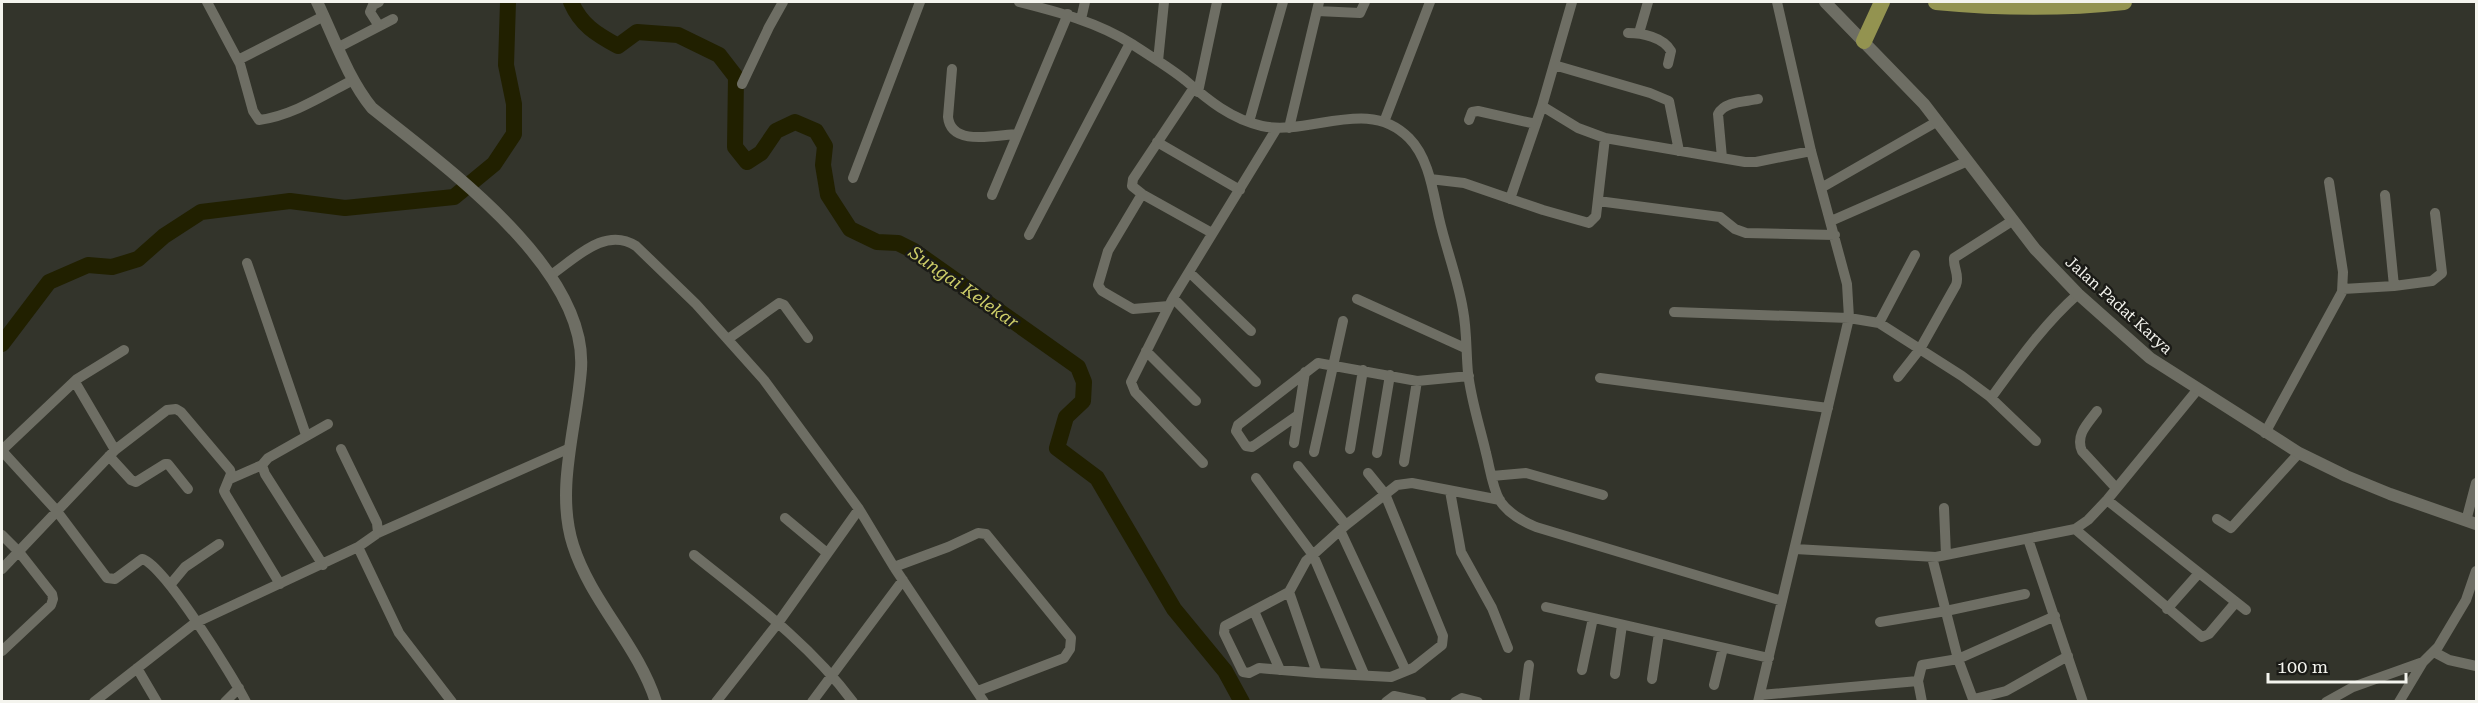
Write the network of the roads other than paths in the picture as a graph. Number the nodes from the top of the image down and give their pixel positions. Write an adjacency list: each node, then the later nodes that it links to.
1 (317, 2): 22 (street)
2 (379, 2): 25 (street)
3 (783, 2): 37 (street)
4 (920, 2): 55 (street)
5 (1019, 2): 21 (street)
6 (1085, 2): 24 (street)
7 (1164, 2): 32 (street)
8 (1217, 2): 38 (street)
9 (1282, 2): 43 (street)
10 (1365, 2): 20 (street)
11 (1430, 2): 44 (street)
12 (1572, 2): 34 (street)
13 (1648, 2): 27 (street)
14 (1777, 2): 51 (street)
15 (1825, 2): 28 (street, Jalan Padat Karya)
16 (1882, 2): 28 (main road)
17 (1936, 2): 18 (main road)
18 (2124, 2)
19 (211, 3): 31 (street)
20 (1318, 6): 47 (street)
21 (1068, 14): 24 (street); 48 (street)
22 (324, 16): 30 (street); 31 (street)
23 (393, 19): 25 (street)
24 (1081, 19): 29 (street)
25 (379, 26): 30 (street)
26 (1628, 33): 27 (street)
27 (1639, 33): 33 (street)
28 (1864, 41): 42 (street, Jalan Padat Karya)
29 (1130, 43): 32 (street); 69 (street)
30 (339, 47): 36 (street)
31 (238, 60): 36 (street)
32 (1158, 61): 38 (street)
33 (1668, 64)
34 (1554, 65): 40 (street); 52 (street)
35 (952, 69): 48 (street)
36 (353, 80): 74 (street)
37 (742, 84)
38 (1195, 90): 43 (street); 50 (street)
39 (1758, 99): 53 (street)
40 (1542, 106): 45 (street); 49 (street)
41 (1469, 120): 45 (street)
42 (1938, 121): 54 (street, Jalan Padat Karya); 58 (street)
43 (1249, 122): 46 (street)
44 (1384, 122): 47 (street); 56 (street)
45 (1536, 124): 63 (street)
46 (1277, 128): 47 (street); 59 (street)
47 (1289, 128)
48 (1017, 134): 61 (street)
49 (1605, 138): 52 (street); 64 (street)
50 (1157, 142): 59 (street); 60 (street)
51 (1811, 150): 53 (street); 58 (street)
52 (1679, 151): 53 (street)
53 (1722, 158)
54 (1968, 161): 66 (street); 67 (street, Jalan Padat Karya)
55 (853, 178)
56 (1430, 179): 63 (street); 87 (street)
57 (2329, 182): 76 (street)
58 (1821, 188): 66 (street)
59 (1240, 190): 68 (street)
60 (1142, 194): 68 (street); 79 (street)
61 (992, 195)
62 (2385, 195): 75 (street)
63 (1510, 199): 64 (street)
64 (1598, 201): 70 (street)
65 (2435, 213): 75 (street)
66 (1831, 221): 70 (street)
67 (2012, 221): 77 (street, Jalan Padat Karya); 88 (street)
68 (1212, 233): 73 (street)
69 (1029, 235)
70 (1835, 235): 81 (street)
71 (1915, 255): 83 (street)
72 (247, 263): 109 (street)
73 (1189, 272): 79 (street); 84 (street)
74 (550, 275): 86 (street); 112 (street)
75 (2394, 286): 76 (street)
76 (2343, 288): 108 (street)
77 (2078, 294): 101 (street, Jalan Padat Karya); 102 (street)
78 (1357, 299): 87 (street)
79 (1171, 302): 90 (street); 100 (street)
80 (1674, 312): 81 (street)
81 (1849, 318): 83 (street); 104 (street)
82 (1343, 321): 91 (street)
83 (1879, 323): 88 (street)
84 (1251, 331)
85 (808, 338): 86 (street)
86 (728, 339): 137 (street)
87 (1465, 348): 95 (street)
88 (1920, 349): 96 (street); 102 (street)
89 (124, 350): 99 (street)
90 (1146, 351): 103 (street); 121 (street)
91 (1335, 364): 92 (street); 93 (street); 116 (street)
92 (1364, 370): 94 (street); 114 (street)
93 (1305, 372): 106 (street); 106 (street)
94 (1390, 375): 98 (street); 118 (street)
95 (1468, 376): 98 (street); 125 (street)
96 (1898, 377)
97 (1600, 378): 104 (street)
98 (1417, 381): 120 (street)
99 (75, 382): 115 (street); 117 (street)
100 (1256, 382)
101 (2198, 389): 108 (street, Jalan Padat Karya); 129 (street)
102 (1991, 398): 110 (street)
103 (1196, 401)
104 (1828, 408): 149 (street)
105 (2097, 411): 129 (street)
106 (1298, 415): 111 (street)
107 (328, 424): 109 (street)
108 (2265, 433): 119 (street, Jalan Padat Karya)
109 (306, 435): 122 (street)
110 (2036, 441)
111 (1294, 443)
112 (570, 448): 144 (street); 211 (street)
113 (341, 449): 144 (street)
114 (1350, 449)
115 (2, 451): 138 (street)
116 (1314, 452)
117 (112, 453): 127 (street); 130 (street); 138 (street)
118 (1377, 453)
119 (2299, 453): 140 (street); 141 (street, Jalan Padat Karya)
120 (1404, 462)
121 (1203, 463)
122 (262, 465): 127 (street); 156 (street)
123 (1298, 466): 142 (street)
124 (1368, 473): 132 (street)
125 (1492, 476): 133 (street); 134 (street)
126 (1256, 478): 153 (street)
127 (230, 479): 162 (street)
128 (2476, 483): 141 (street)
129 (2116, 488): 135 (street)
130 (188, 489)
131 (1450, 491): 132 (street); 134 (street); 181 (street)
132 (1385, 494): 142 (street); 195 (street)
133 (1603, 495)
134 (1500, 500): 167 (street)
135 (2107, 500): 143 (street); 160 (street)
136 (1944, 508): 154 (street)
137 (859, 509): 151 (street); 157 (street)
138 (56, 510): 150 (street); 163 (street)
139 (785, 518): 151 (street)
140 (2217, 519)
141 (2471, 522)
142 (1343, 528): 153 (street); 195 (street)
143 (2075, 529): 146 (street); 170 (street)
144 (378, 532): 148 (street)
145 (2, 535): 150 (street)
146 (2028, 539): 154 (street); 174 (street)
147 (219, 544): 163 (street)
148 (358, 547): 156 (street); 210 (street)
149 (1795, 549): 155 (street); 167 (street)
150 (19, 552): 158 (street); 183 (street)
151 (827, 554): 178 (street)
152 (694, 555): 178 (street)
153 (1313, 555): 164 (street); 196 (street)
154 (1946, 555): 155 (street)
155 (1932, 557): 173 (street)
156 (323, 565): 162 (street)
157 (894, 567): 161 (street); 203 (street)
158 (2, 569)
159 (2476, 571): 166 (street)
160 (2199, 573): 168 (street); 170 (street)
161 (903, 580): 198 (street); 203 (street)
162 (280, 584): 177 (street)
163 (170, 585): 177 (street)
164 (1289, 592): 172 (street); 194 (street)
165 (2025, 594): 173 (street)
166 (2471, 601): 184 (street)
167 (1782, 602): 186 (street)
168 (2236, 602): 170 (street); 171 (street)
169 (1546, 607): 175 (street)
170 (2167, 609)
171 (2246, 610)
172 (1254, 611): 192 (street); 192 (street)
173 (1946, 611): 176 (street); 187 (street)
174 (2055, 616): 185 (street); 187 (street)
175 (1593, 618): 179 (street); 193 (street)
176 (1880, 622)
177 (195, 623): 191 (street); 202 (street)
178 (778, 623): 198 (street); 212 (street)
179 (1622, 625): 180 (street); 197 (street)
180 (1659, 633): 182 (street); 199 (street)
181 (1508, 648)
182 (1723, 648): 186 (street); 201 (street)
183 (2, 651)
184 (2434, 652): 188 (street); 190 (street)
185 (2068, 657): 205 (street); 222 (street)
186 (1769, 658): 204 (street)
187 (1958, 659): 200 (street); 205 (street)
188 (2423, 662): 223 (street); 224 (street)
189 (1529, 666): 220 (street)
190 (2476, 666)
191 (137, 668): 206 (street); 207 (street)
192 (1280, 670): 194 (street)
193 (1582, 670)
194 (1317, 672): 196 (street)
195 (1406, 672): 196 (street)
196 (1364, 674)
197 (1615, 674)
198 (833, 675): 213 (street); 214 (street)
199 (1652, 679)
200 (1918, 681): 204 (street); 221 (street)
201 (1714, 685)
202 (239, 688): 208 (street); 209 (street)
203 (978, 691): 215 (street)
204 (1759, 698)
205 (1974, 700)
206 (94, 702)
207 (157, 702)
208 (225, 702)
209 (246, 702)
210 (452, 702)
211 (656, 702)
212 (716, 702)
213 (812, 702)
214 (853, 702)
215 (984, 702)
216 (1386, 702): 217 (street)
217 (1422, 702)
218 (1455, 702): 219 (street)
219 (1478, 702)
220 (1524, 702)
221 (1922, 702)
222 (2084, 702)
223 (2326, 702)
224 (2399, 702)

